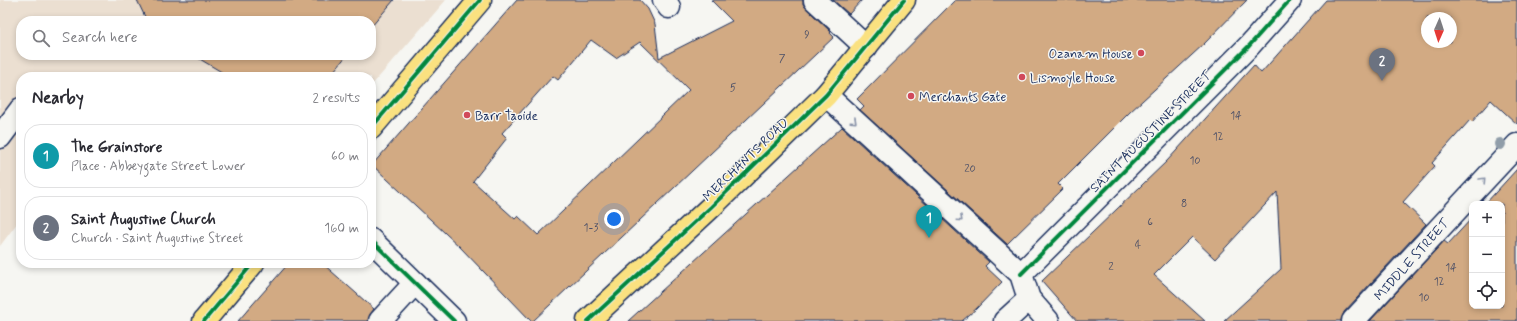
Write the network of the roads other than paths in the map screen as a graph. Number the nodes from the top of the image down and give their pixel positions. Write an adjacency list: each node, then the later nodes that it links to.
1 (480, 0): 8 (main road)
2 (815, 0): 5 (street)
3 (904, 0): 5 (main road, MERCHANTS ROAD)
4 (1290, 0): 13 (street, SAINT AUGUSTINE STREET)
5 (866, 47): 6 (main road, MERCHANTS ROAD)
6 (826, 95): 13 (street, one-way to 13); 19 (main road, MERCHANTS ROAD)
7 (16, 116): 9 (street)
8 (376, 122)
9 (0, 137)
10 (1517, 145): 22 (street, MIDDLE STREET, one-way to 10)
11 (376, 245): 14 (street)
12 (250, 268): 16 (main road)
13 (1021, 274): 15 (street)
14 (415, 283): 17 (street); 18 (street)
15 (1029, 299): 20 (street); 21 (street)
16 (204, 321)
17 (380, 321)
18 (454, 321)
19 (588, 321)
20 (1004, 321)
21 (1048, 321)
22 (1353, 321)

